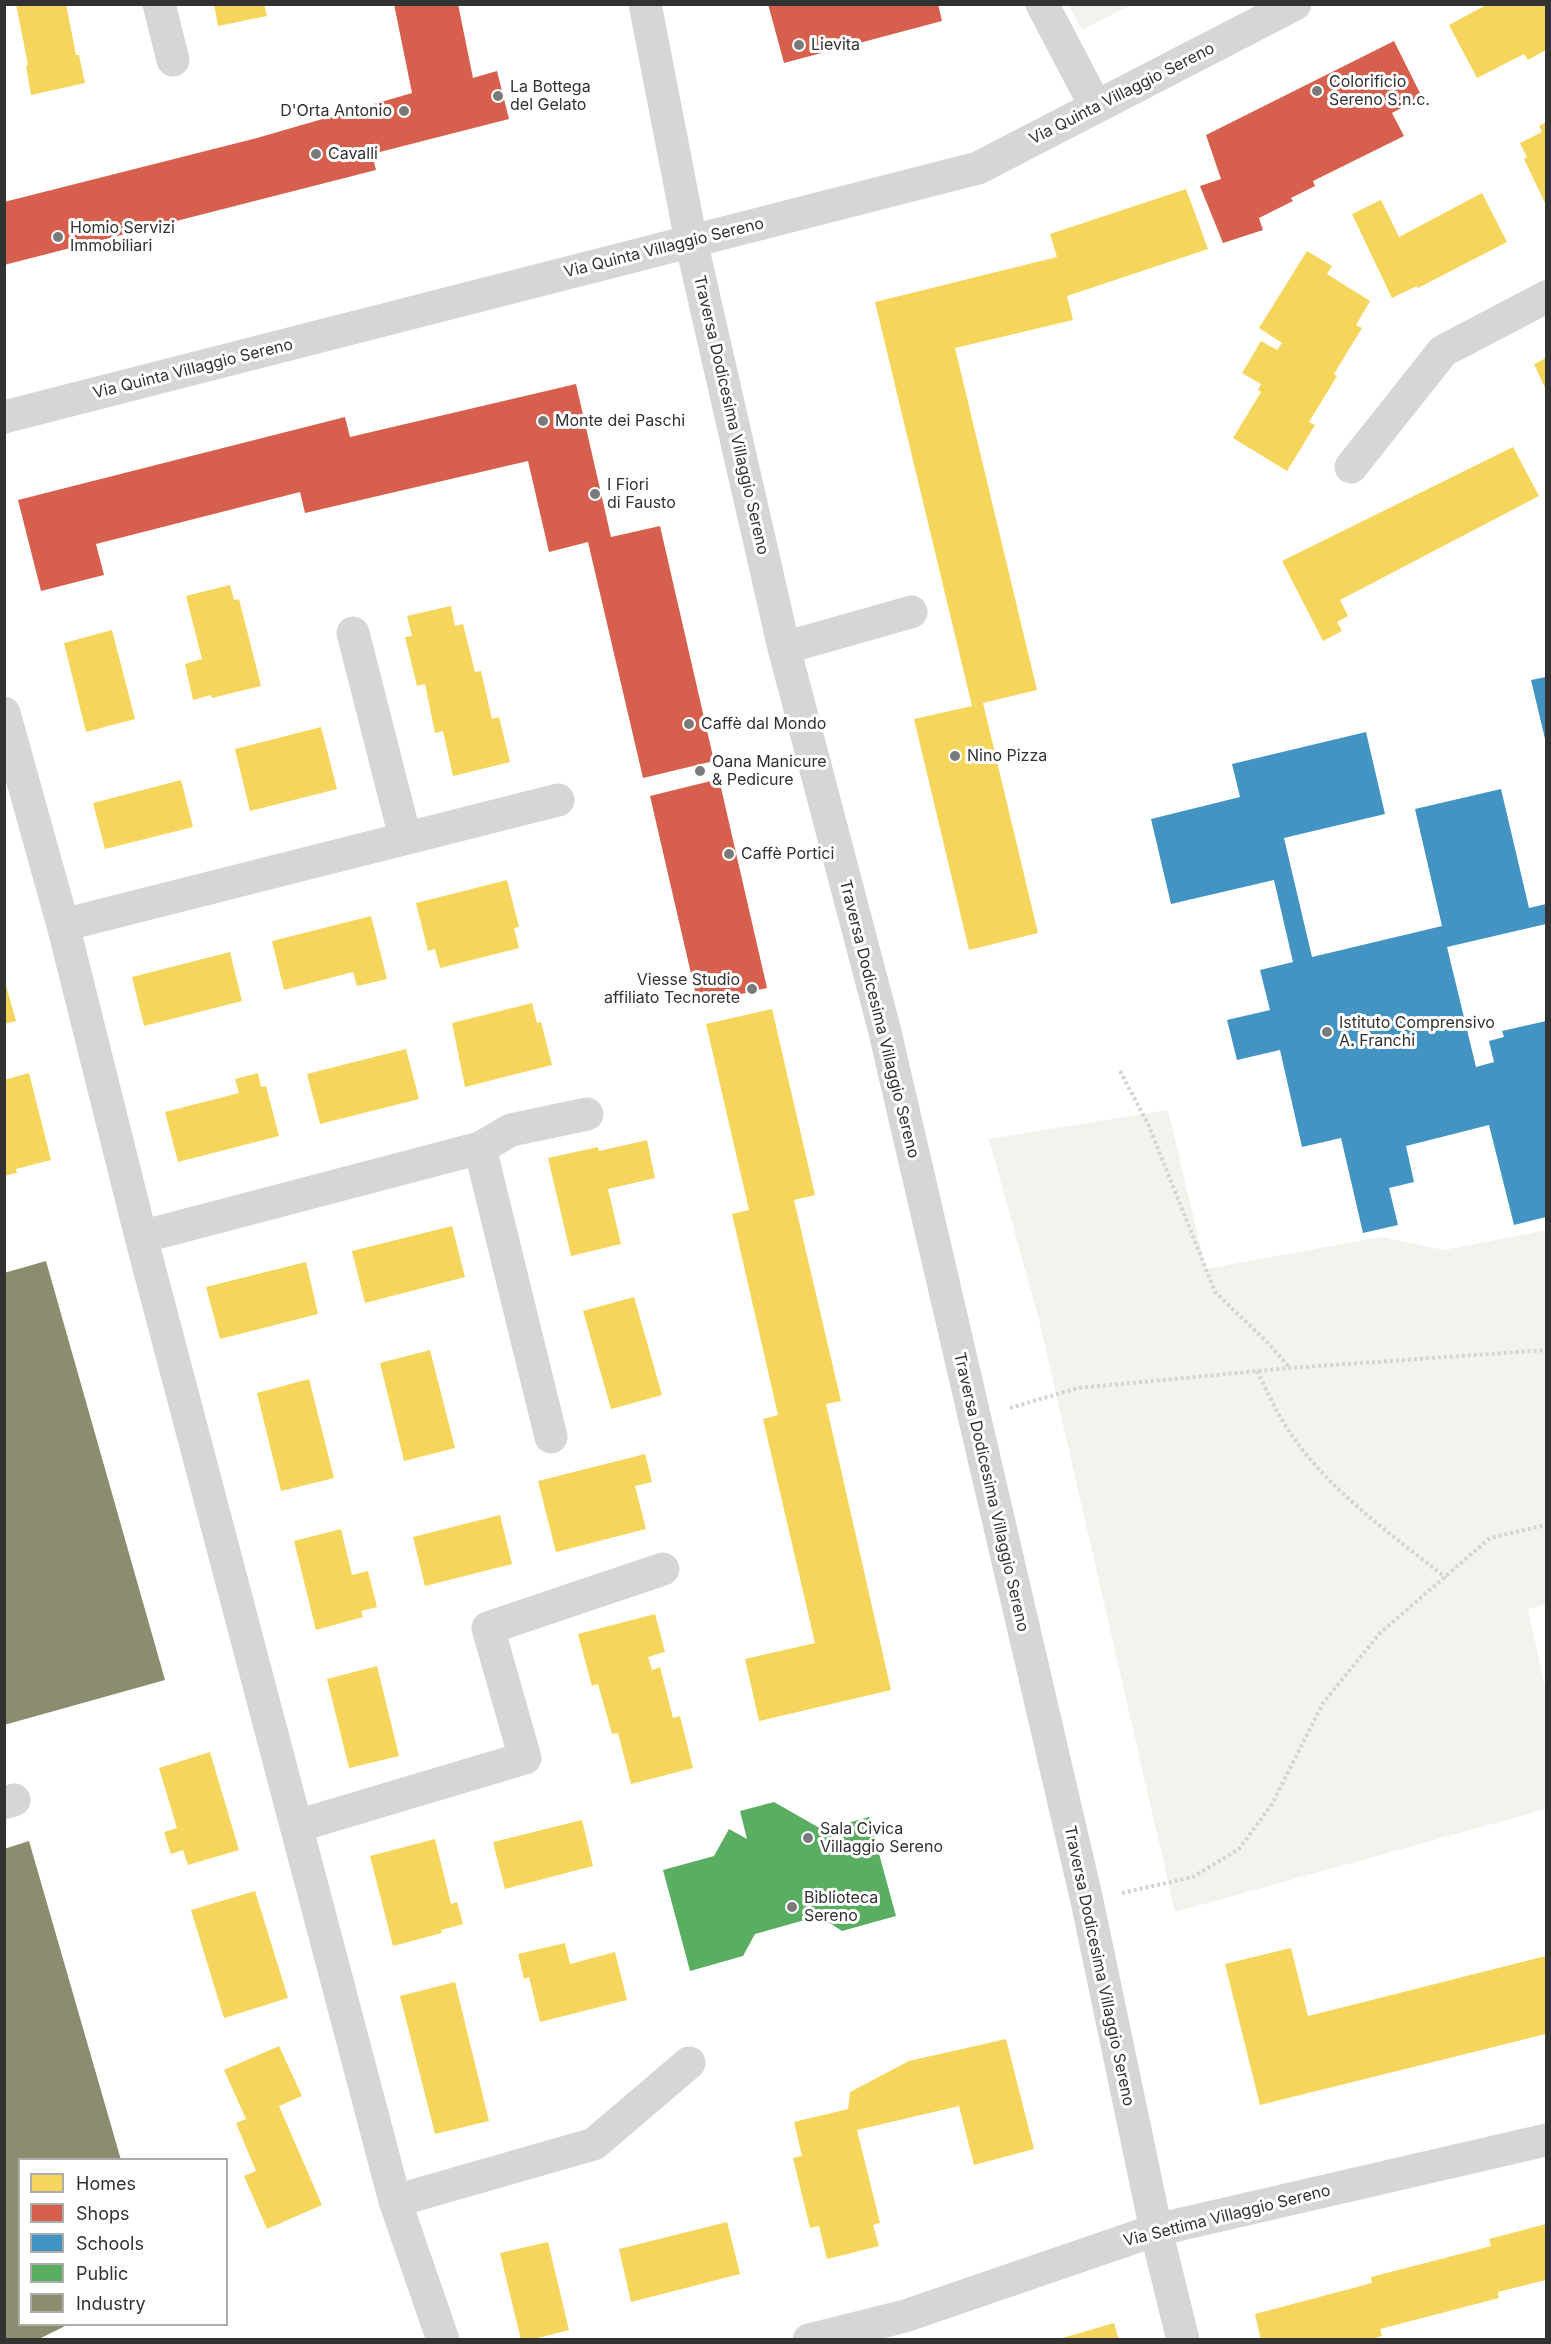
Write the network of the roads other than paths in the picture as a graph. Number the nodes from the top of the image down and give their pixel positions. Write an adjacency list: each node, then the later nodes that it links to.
1 (159, 4): 5 (street)
2 (645, 4): 7 (street, Traversa Dodicesima Villaggio Sereno)
3 (1042, 4): 6 (street)
4 (1295, 4): 6 (street, Via Quinta Villaggio Sereno)
5 (173, 60)
6 (1096, 107): 7 (street, Via Quinta Villaggio Sereno)
7 (691, 241): 9 (street, Via Quinta Villaggio Sereno); 13 (street, Traversa Dodicesima Villaggio Sereno)
8 (1546, 297): 10 (street)
9 (4, 417)
10 (1351, 467)
11 (911, 612): 13 (street)
12 (353, 633): 17 (street)
13 (784, 648): 28 (street, Traversa Dodicesima Villaggio Sereno)
14 (4, 713): 15 (street)
15 (10, 748): 18 (street)
16 (558, 800): 17 (street)
17 (405, 837): 18 (street)
18 (63, 925): 21 (street)
19 (587, 1114): 20 (street)
20 (480, 1148): 21 (street); 22 (street)
21 (141, 1237): 24 (street)
22 (551, 1437)
23 (663, 1569): 24 (street)
24 (297, 1826): 27 (street)
25 (689, 2063): 27 (street)
26 (1546, 2140): 28 (street, Via Settima Villaggio Sereno)
27 (395, 2201): 29 (street)
28 (1156, 2230): 30 (street, Via Settima Villaggio Sereno); 31 (street, Traversa Dodicesima Villaggio Sereno)
29 (443, 2340)
30 (809, 2340)
31 (1183, 2340)

